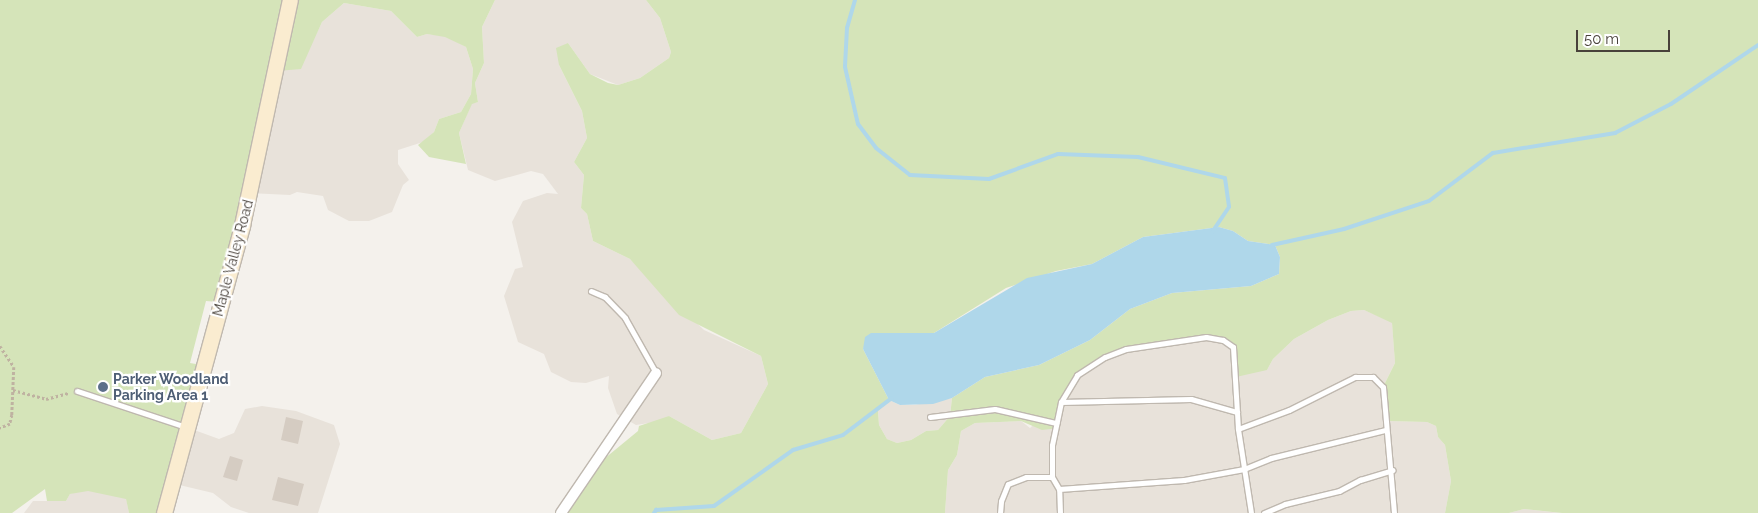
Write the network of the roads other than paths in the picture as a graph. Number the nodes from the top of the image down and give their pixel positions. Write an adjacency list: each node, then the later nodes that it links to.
1 (290, 0): 9 (street, Maple Valley Road)
2 (591, 291): 3 (lane)
3 (656, 373): 17 (street)
4 (76, 391): 9 (lane)
5 (1060, 402): 6 (lane); 6 (lane); 8 (lane)
6 (1237, 412): 10 (lane)
7 (930, 417): 8 (lane)
8 (1056, 423): 14 (lane)
9 (187, 428): 16 (street, Maple Valley Road)
10 (1238, 428): 11 (lane); 12 (lane)
11 (1385, 430): 12 (lane); 13 (lane)
12 (1244, 469): 15 (lane); 20 (lane)
13 (1392, 470): 21 (lane); 22 (lane)
14 (1052, 477): 15 (lane); 18 (lane)
15 (1059, 489): 19 (lane)
16 (164, 513)
17 (561, 513)
18 (1000, 513)
19 (1060, 513)
20 (1251, 513)
21 (1264, 513)
22 (1394, 513)

